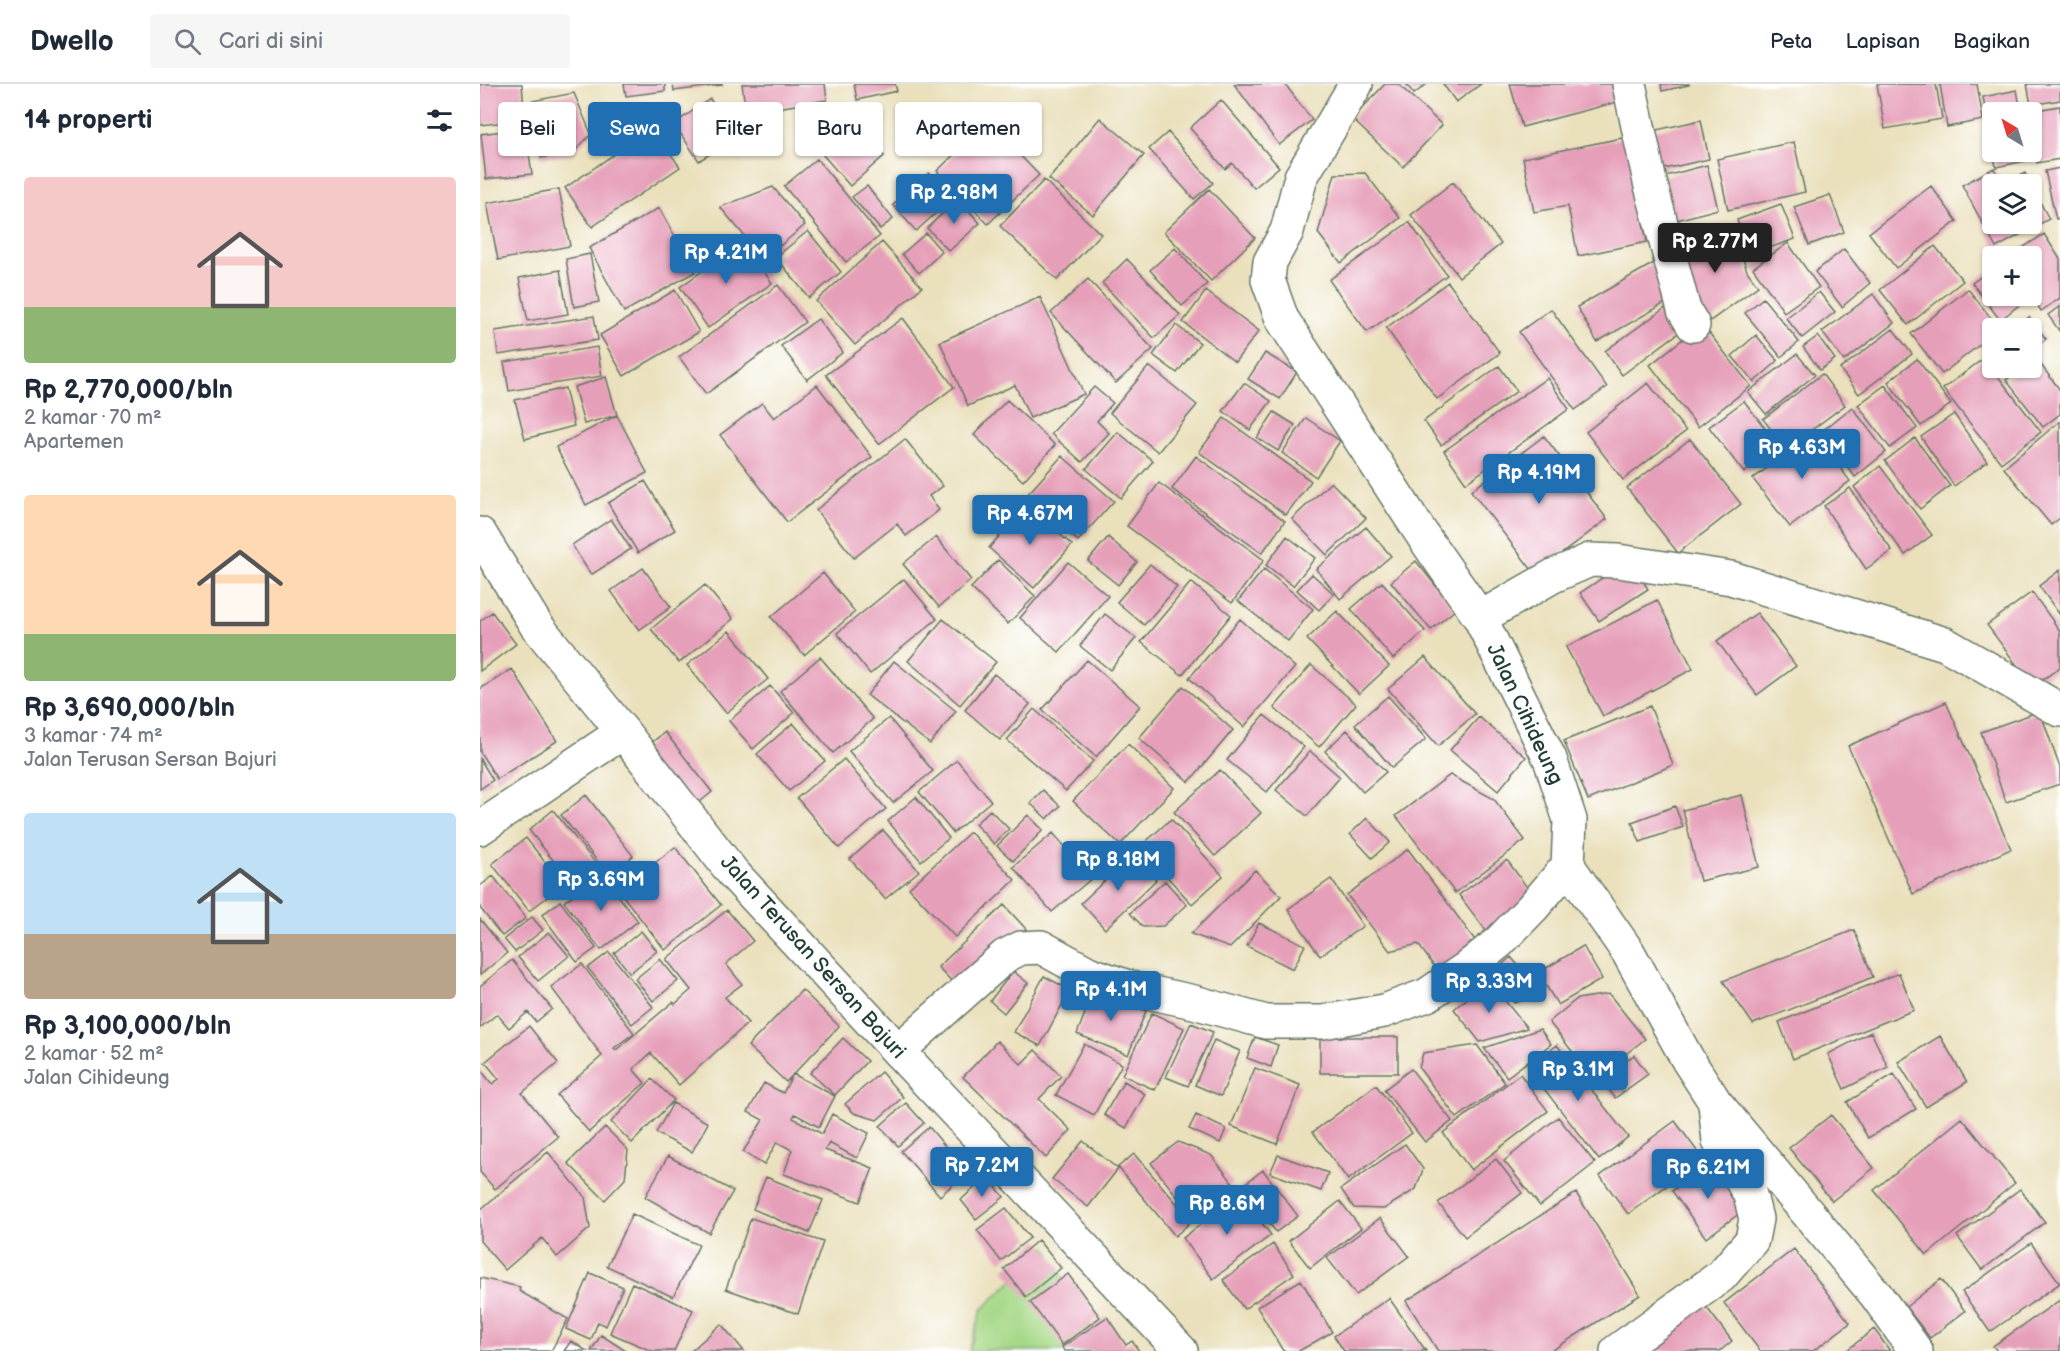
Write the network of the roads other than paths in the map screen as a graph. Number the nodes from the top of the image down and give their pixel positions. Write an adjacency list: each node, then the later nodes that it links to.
1 (1356, 84): 5 (street, Jalan Cihideung)
2 (1629, 84): 3 (street)
3 (1693, 325)
4 (480, 534): 7 (street, Jalan Terusan Sersan Bajuri)
5 (1480, 618): 6 (street); 9 (street, Jalan Cihideung)
6 (2060, 710)
7 (623, 732): 8 (street); 10 (street, Jalan Terusan Sersan Bajuri)
8 (480, 828)
9 (1568, 866): 10 (street); 11 (street)
10 (898, 1051): 12 (street, Jalan Terusan Sersan Bajuri)
11 (1715, 1102): 13 (street); 14 (street)
12 (1181, 1351)
13 (1617, 1351)
14 (1916, 1351)

